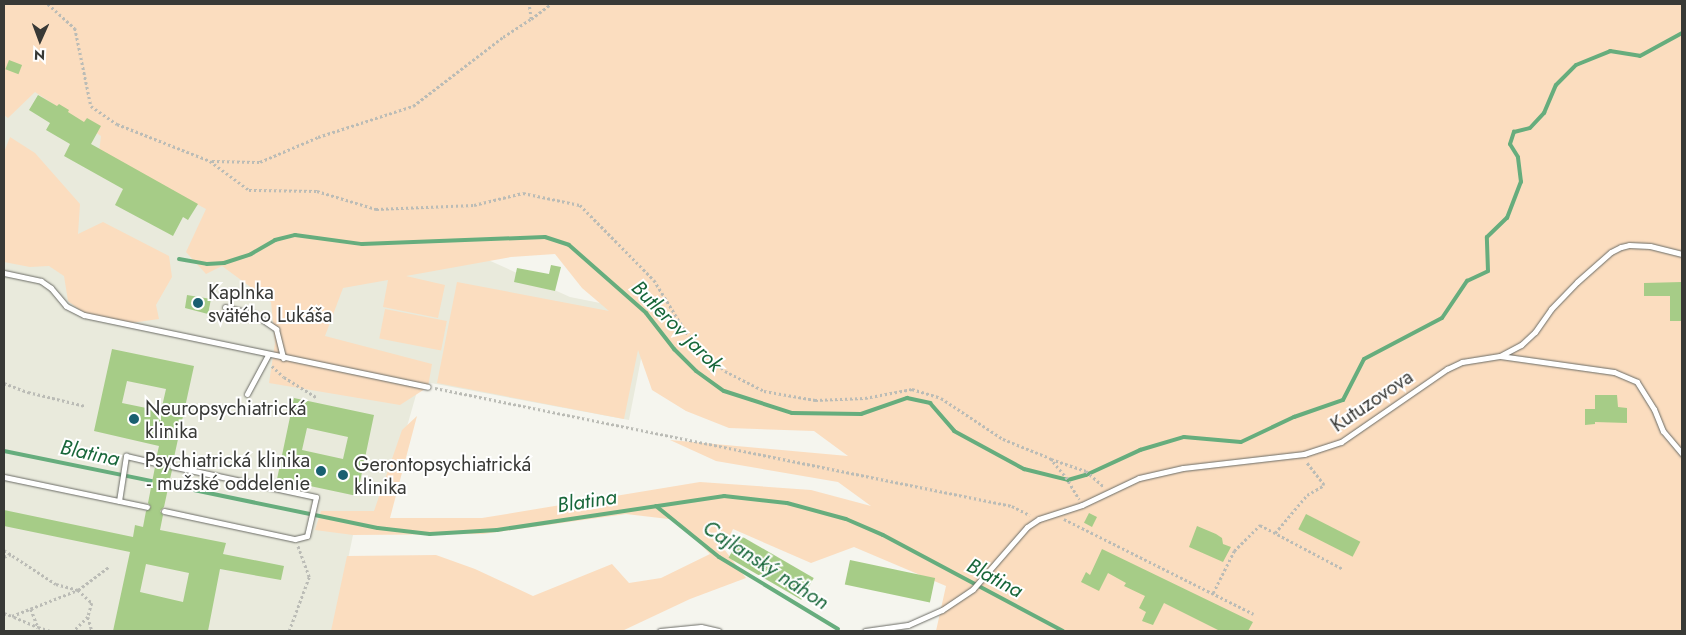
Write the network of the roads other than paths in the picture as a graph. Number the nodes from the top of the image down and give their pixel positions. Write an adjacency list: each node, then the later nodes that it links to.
1 (1682, 254): 4 (lane, Kutuzovova)
2 (4, 273): 5 (lane)
3 (225, 307): 6 (lane)
4 (1500, 356): 9 (lane); 18 (lane, Kutuzovova)
5 (266, 357): 6 (lane); 8 (lane)
6 (283, 358): 7 (lane)
7 (428, 387)
8 (246, 394)
9 (1682, 454)
10 (156, 463): 13 (lane)
11 (172, 466): 15 (lane)
12 (4, 477): 13 (lane)
13 (119, 501): 14 (lane)
14 (147, 508)
15 (164, 511)
16 (660, 631): 17 (lane)
17 (719, 631)
18 (865, 631)

